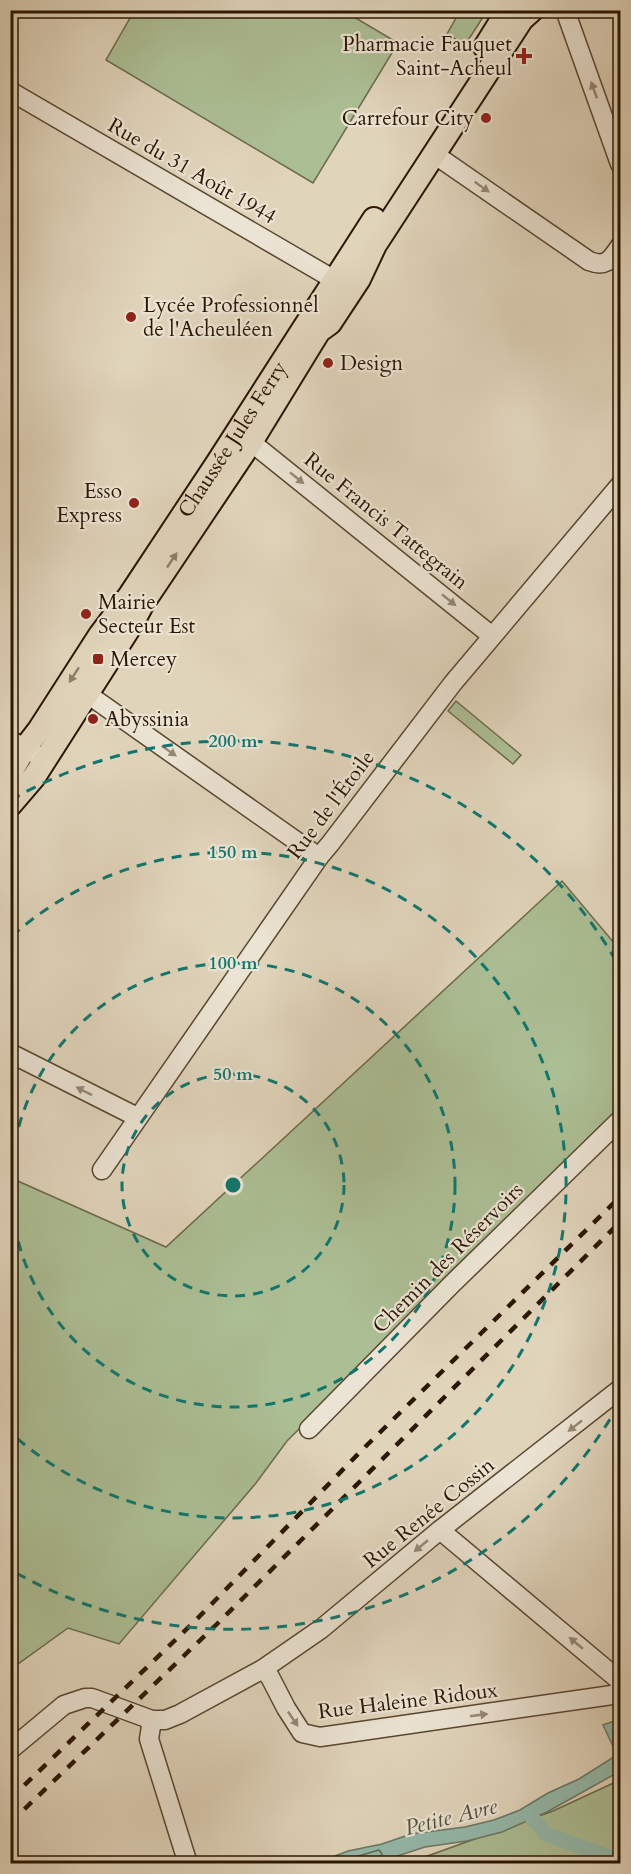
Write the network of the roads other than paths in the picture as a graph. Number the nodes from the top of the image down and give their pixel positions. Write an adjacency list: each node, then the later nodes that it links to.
1 (508, 10): 8 (main road, Chaussée Jules Ferry)
2 (531, 10): 5 (main road)
3 (565, 10): 6 (street, one-way to 3)
4 (10, 91): 8 (street, Rue du 31 Août 1944)
5 (434, 154): 7 (street, one-way to 7); 8 (main road)
6 (621, 165)
7 (621, 246)
8 (343, 285): 9 (main road, Chaussée Jules Ferry); 13 (main road, Chaussée Jules Ferry, one-way to 13)
9 (251, 442): 11 (street, Rue Francis Tattegrain, one-way to 11); 12 (main road, Chaussée Jules Ferry, one-way to 9)
10 (621, 485): 11 (street, Rue de l'Étoile)
11 (492, 636): 17 (street, Rue de l'Étoile)
12 (86, 693): 14 (main road, Chaussée Jules Ferry); 17 (street, one-way to 17)
13 (18, 744): 14 (street); 15 (main road, Chaussée Jules Ferry)
14 (44, 760): 16 (main road, Chaussée Jules Ferry)
15 (10, 774)
16 (10, 805)
17 (319, 856): 19 (street, Rue de l'Étoile)
18 (10, 1053): 19 (street, one-way to 18)
19 (136, 1118): 21 (street, Rue de l'Étoile)
20 (621, 1120): 23 (street, Chemin des Réservoirs)
21 (102, 1170)
22 (621, 1389): 24 (street, Rue Renée Cossin, one-way to 24)
23 (309, 1429)
24 (440, 1530): 25 (street, Rue Renée Cossin, one-way to 25); 26 (street, one-way to 24)
25 (263, 1669): 27 (street, Rue Haleine Ridoux, one-way to 27); 28 (street)
26 (621, 1681)
27 (621, 1691)
28 (147, 1718): 29 (street); 30 (street)
29 (10, 1750)
30 (188, 1863)

